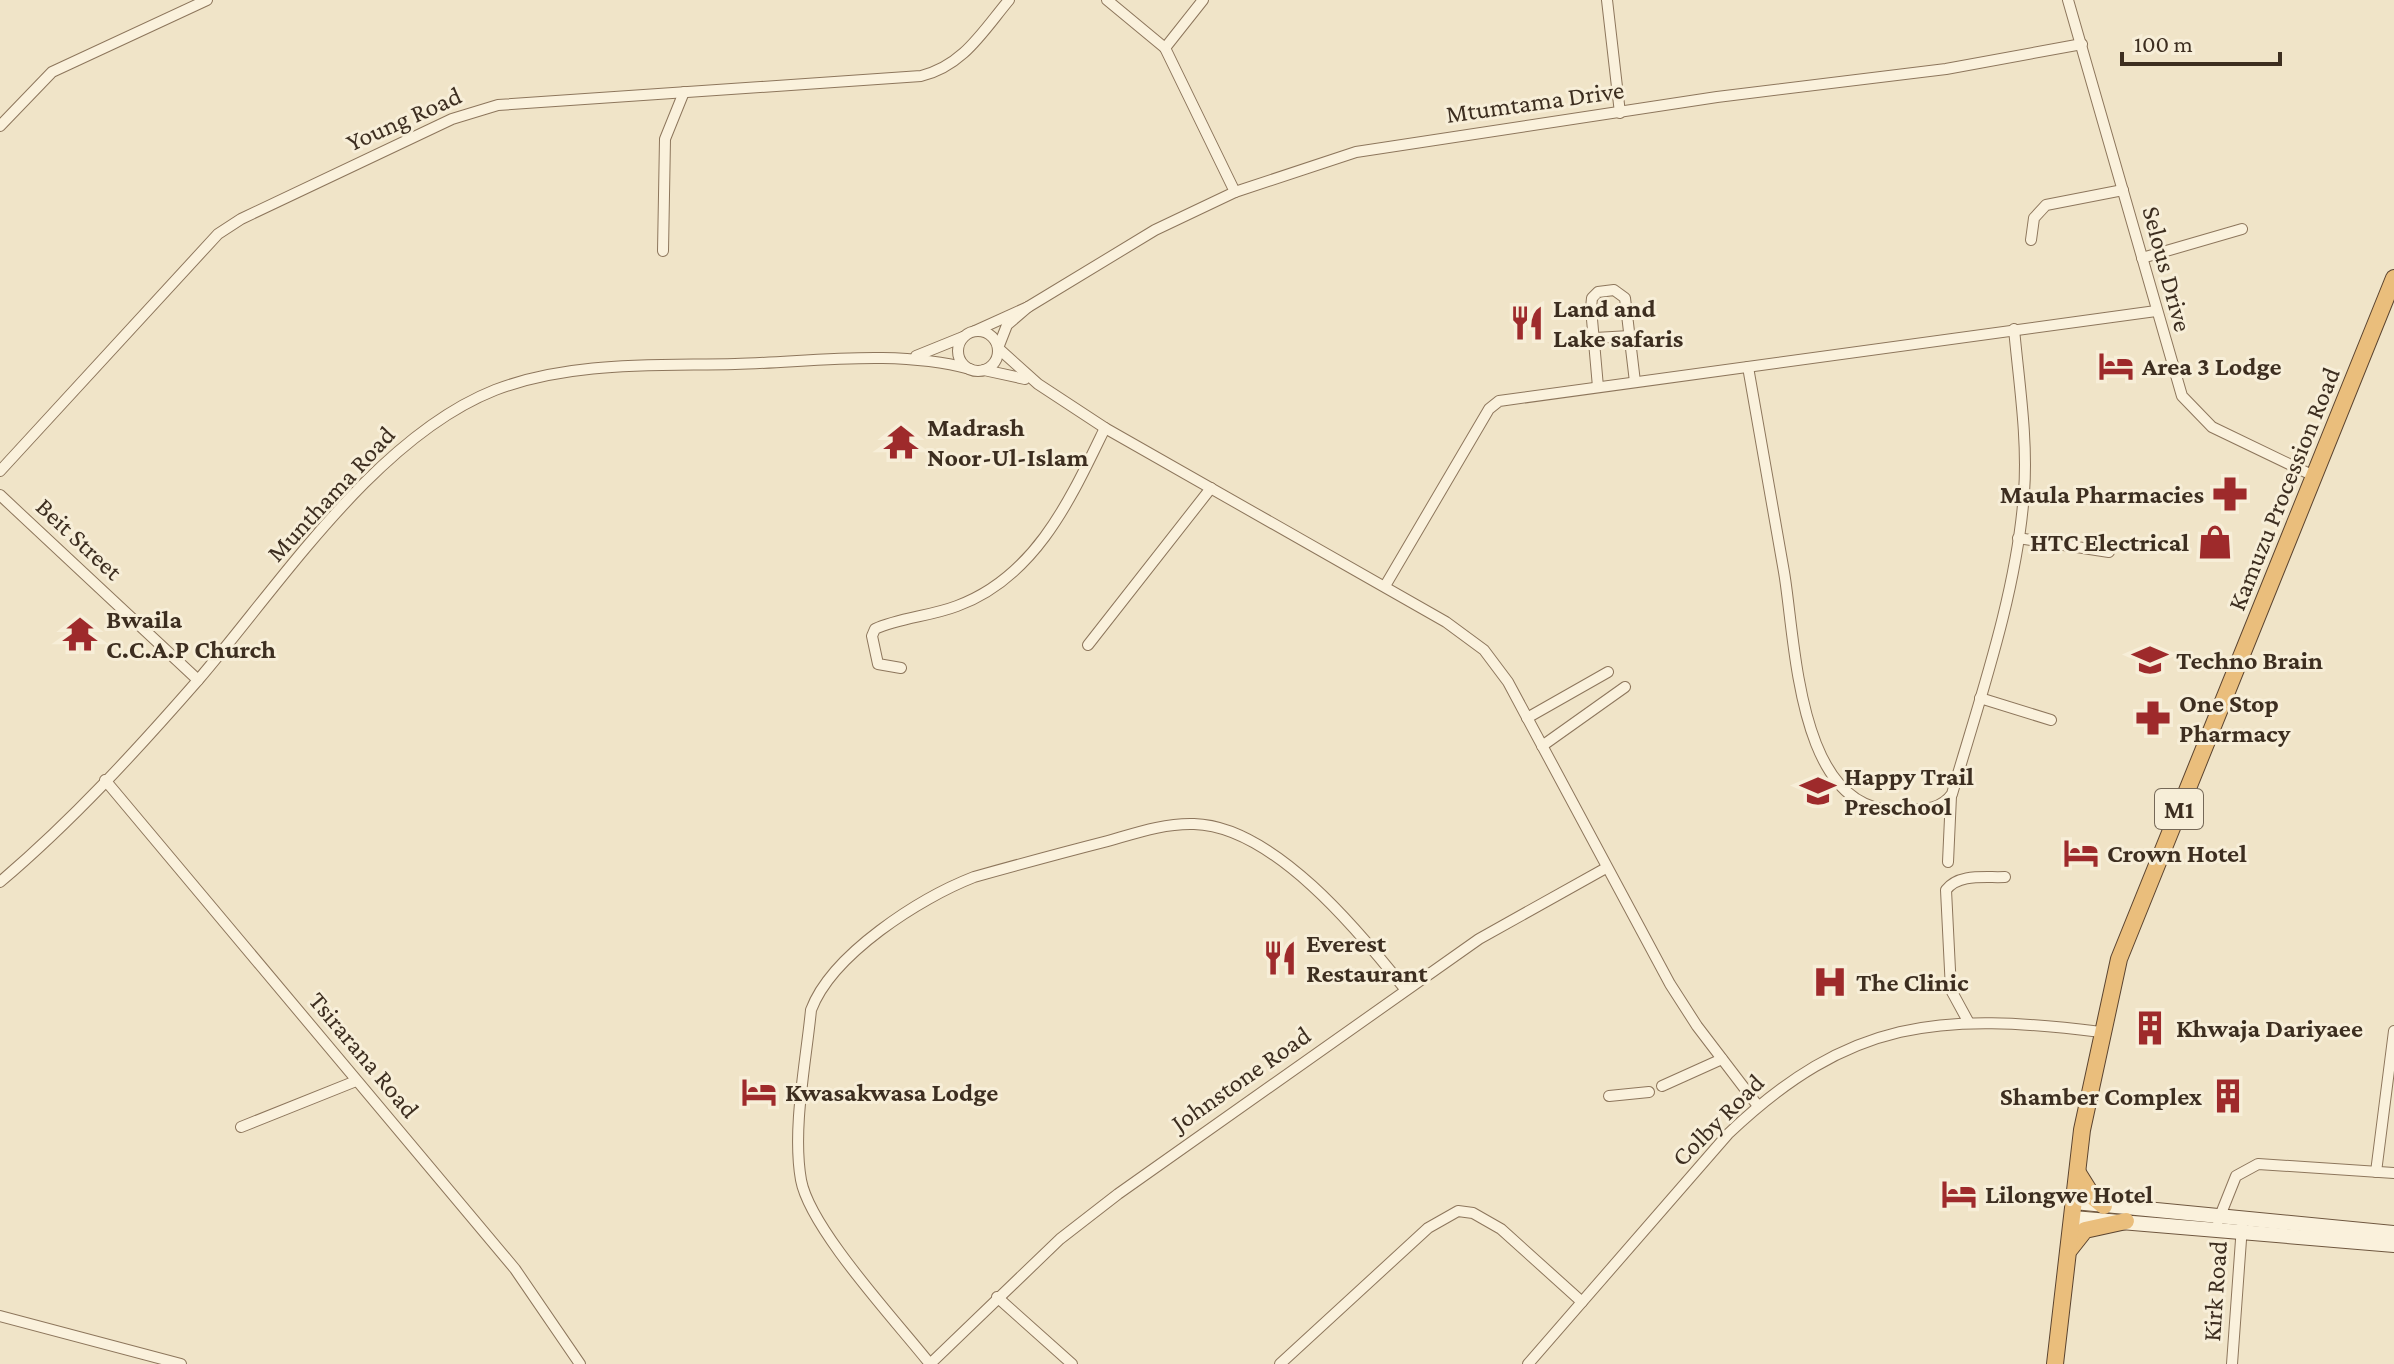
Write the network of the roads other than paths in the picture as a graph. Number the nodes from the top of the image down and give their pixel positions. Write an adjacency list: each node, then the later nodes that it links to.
1 (207, 0): 11 (street)
2 (1009, 0): 9 (street, Young Road)
3 (1107, 0): 8 (street)
4 (1203, 0): 8 (street)
5 (1607, 0): 10 (street)
6 (2068, 0): 7 (street, Selous Drive)
7 (2082, 44): 10 (street, Mtumtama Drive); 12 (street, Selous Drive)
8 (1165, 48): 13 (street)
9 (684, 92): 16 (street); 35 (street, Young Road)
10 (1620, 113): 13 (street, Mtumtama Drive)
11 (0, 126)
12 (2123, 190): 15 (street); 17 (street, Selous Drive)
13 (1235, 192): 19 (street, Mtumtama Drive)
14 (2242, 229): 17 (street)
15 (2031, 240)
16 (663, 251)
17 (2142, 258): 20 (street, Selous Drive)
18 (2394, 278): 36 (highway, Kamuzu Procession Road / M1)
19 (1028, 307): 22 (street); 26 (street)
20 (2156, 311): 21 (street); 36 (street, Selous Drive)
21 (2014, 329): 28 (street); 39 (street)
22 (975, 331): 24 (street); 26 (street)
23 (1630, 336): 25 (street); 25 (street); 31 (street)
24 (963, 337): 27 (street); 29 (street)
25 (1595, 338): 33 (street)
26 (998, 348): 30 (street); 32 (street)
27 (906, 359): 29 (street); 45 (street, Munthama Road)
28 (1748, 367): 31 (street); 52 (street)
29 (970, 369): 30 (street)
30 (984, 370): 32 (street)
31 (1635, 382): 33 (street)
32 (1038, 384): 34 (street)
33 (1598, 387): 41 (street)
34 (1105, 428): 37 (street); 43 (street)
35 (0, 471)
36 (2316, 477): 60 (highway, Kamuzu Procession Road / M1)
37 (1211, 488): 41 (street); 42 (street)
38 (0, 495): 45 (street, Beit Street)
39 (2018, 538): 40 (street); 47 (street)
40 (2109, 552)
41 (1385, 586): 48 (street)
42 (1088, 645)
43 (901, 668)
44 (1608, 672): 48 (street)
45 (198, 680): 51 (street, Munthama Road)
46 (1625, 687): 50 (street)
47 (1980, 698): 49 (street); 52 (street)
48 (1527, 718): 50 (street)
49 (2051, 720)
50 (1542, 746): 54 (street)
51 (105, 780): 56 (street, Munthama Road); 62 (street, Tsirarana Road)
52 (1952, 794): 53 (street)
53 (1948, 862)
54 (1606, 868): 57 (street, Johnstone Road); 61 (street)
55 (2005, 877): 58 (street)
56 (0, 882)
57 (1405, 989): 79 (street, Johnstone Road); 84 (street)
58 (1969, 1023): 60 (street, Colby Road); 66 (street, Colby Road)
59 (2394, 1031): 68 (street)
60 (2101, 1032): 69 (highway, Kamuzu Procession Road / M1)
61 (1722, 1059): 63 (street); 66 (street)
62 (356, 1081): 67 (street); 83 (street, Tsirarana Road)
63 (1662, 1086)
64 (1649, 1092): 65 (street)
65 (1609, 1096)
66 (1758, 1106): 80 (street, Colby Road)
67 (241, 1127)
68 (2376, 1172): 70 (street); 74 (street)
69 (2078, 1173): 71 (highway); 72 (highway, Kamuzu Procession Road / M1)
70 (2394, 1173)
71 (2104, 1206): 72 (main road); 74 (main road)
72 (2074, 1210): 73 (main road); 78 (highway, Kamuzu Procession Road / M1)
73 (2126, 1221): 74 (main road); 78 (highway)
74 (2216, 1224): 75 (main road)
75 (2242, 1226): 76 (main road); 77 (main road); 89 (street, Kirk Road)
76 (2394, 1233)
77 (2394, 1245)
78 (2068, 1251): 88 (highway, Kamuzu Procession Road / M1)
79 (997, 1297): 84 (street, Johnstone Road); 85 (street)
80 (1582, 1302): 86 (street); 87 (street, Colby Road)
81 (0, 1316): 82 (street)
82 (181, 1364)
83 (580, 1364)
84 (930, 1364)
85 (1072, 1364)
86 (1280, 1364)
87 (1528, 1364)
88 (2055, 1364)
89 (2232, 1364)

